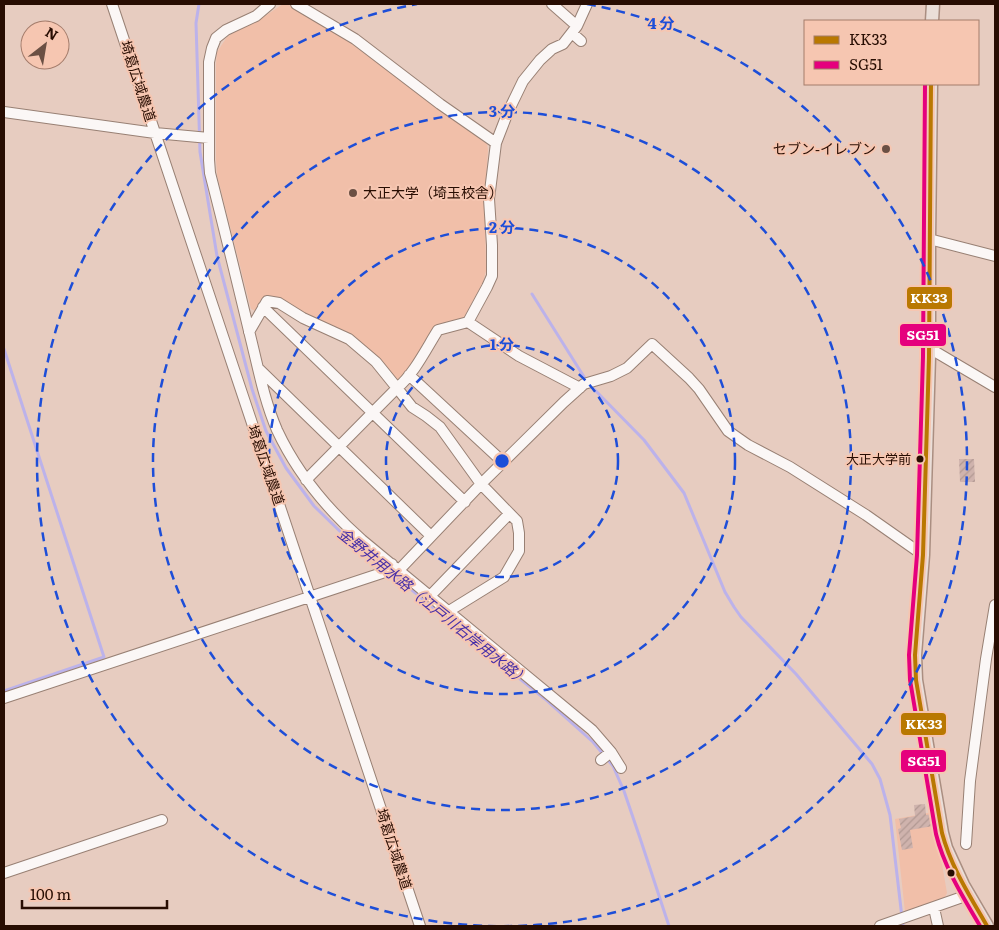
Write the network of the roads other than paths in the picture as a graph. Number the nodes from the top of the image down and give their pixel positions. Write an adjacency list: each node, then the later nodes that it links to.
1 (112, 4): 12 (street, 埼葛広域農道)
2 (270, 4): 13 (street)
3 (296, 4): 14 (street)
4 (552, 4): 8 (street)
5 (587, 4): 8 (street)
6 (932, 4): 7 (main road)
7 (932, 20)
8 (574, 30): 9 (street); 14 (street)
9 (581, 41)
10 (932, 85): 15 (main road)
11 (4, 112): 12 (street)
12 (155, 133): 13 (street); 37 (street, 埼葛広域農道)
13 (209, 138): 19 (street)
14 (496, 143): 18 (street)
15 (929, 239): 16 (street); 20 (main road)
16 (995, 256)
17 (263, 307): 19 (street); 25 (street); 26 (street)
18 (468, 322): 22 (street); 23 (street)
19 (249, 332): 21 (street)
20 (929, 348): 24 (street); 34 (main road)
21 (258, 368): 27 (street); 29 (street)
22 (410, 376): 25 (street); 28 (street)
23 (586, 385): 28 (street); 34 (street)
24 (995, 386)
25 (397, 388): 26 (street); 30 (street)
26 (373, 412): 27 (street); 31 (street)
27 (340, 447): 29 (street); 33 (street)
28 (503, 462): 30 (street)
29 (306, 480): 35 (street)
30 (481, 484): 31 (street); 32 (street)
31 (465, 502): 33 (street)
32 (509, 514): 36 (street); 39 (street)
33 (431, 536): 35 (street)
34 (923, 555): 47 (main road)
35 (392, 569): 36 (street); 37 (street)
36 (430, 596): 39 (street)
37 (310, 597): 40 (street); 49 (street, 埼葛広域農道)
38 (995, 605): 45 (street)
39 (449, 611): 41 (street)
40 (4, 698)
41 (611, 752): 42 (street); 43 (street)
42 (601, 760)
43 (620, 768)
44 (162, 820): 46 (street)
45 (966, 844)
46 (4, 874)
47 (968, 895): 48 (street); 52 (main road)
48 (934, 908): 50 (street); 51 (street)
49 (420, 926)
50 (880, 926)
51 (938, 926)
52 (987, 926)

